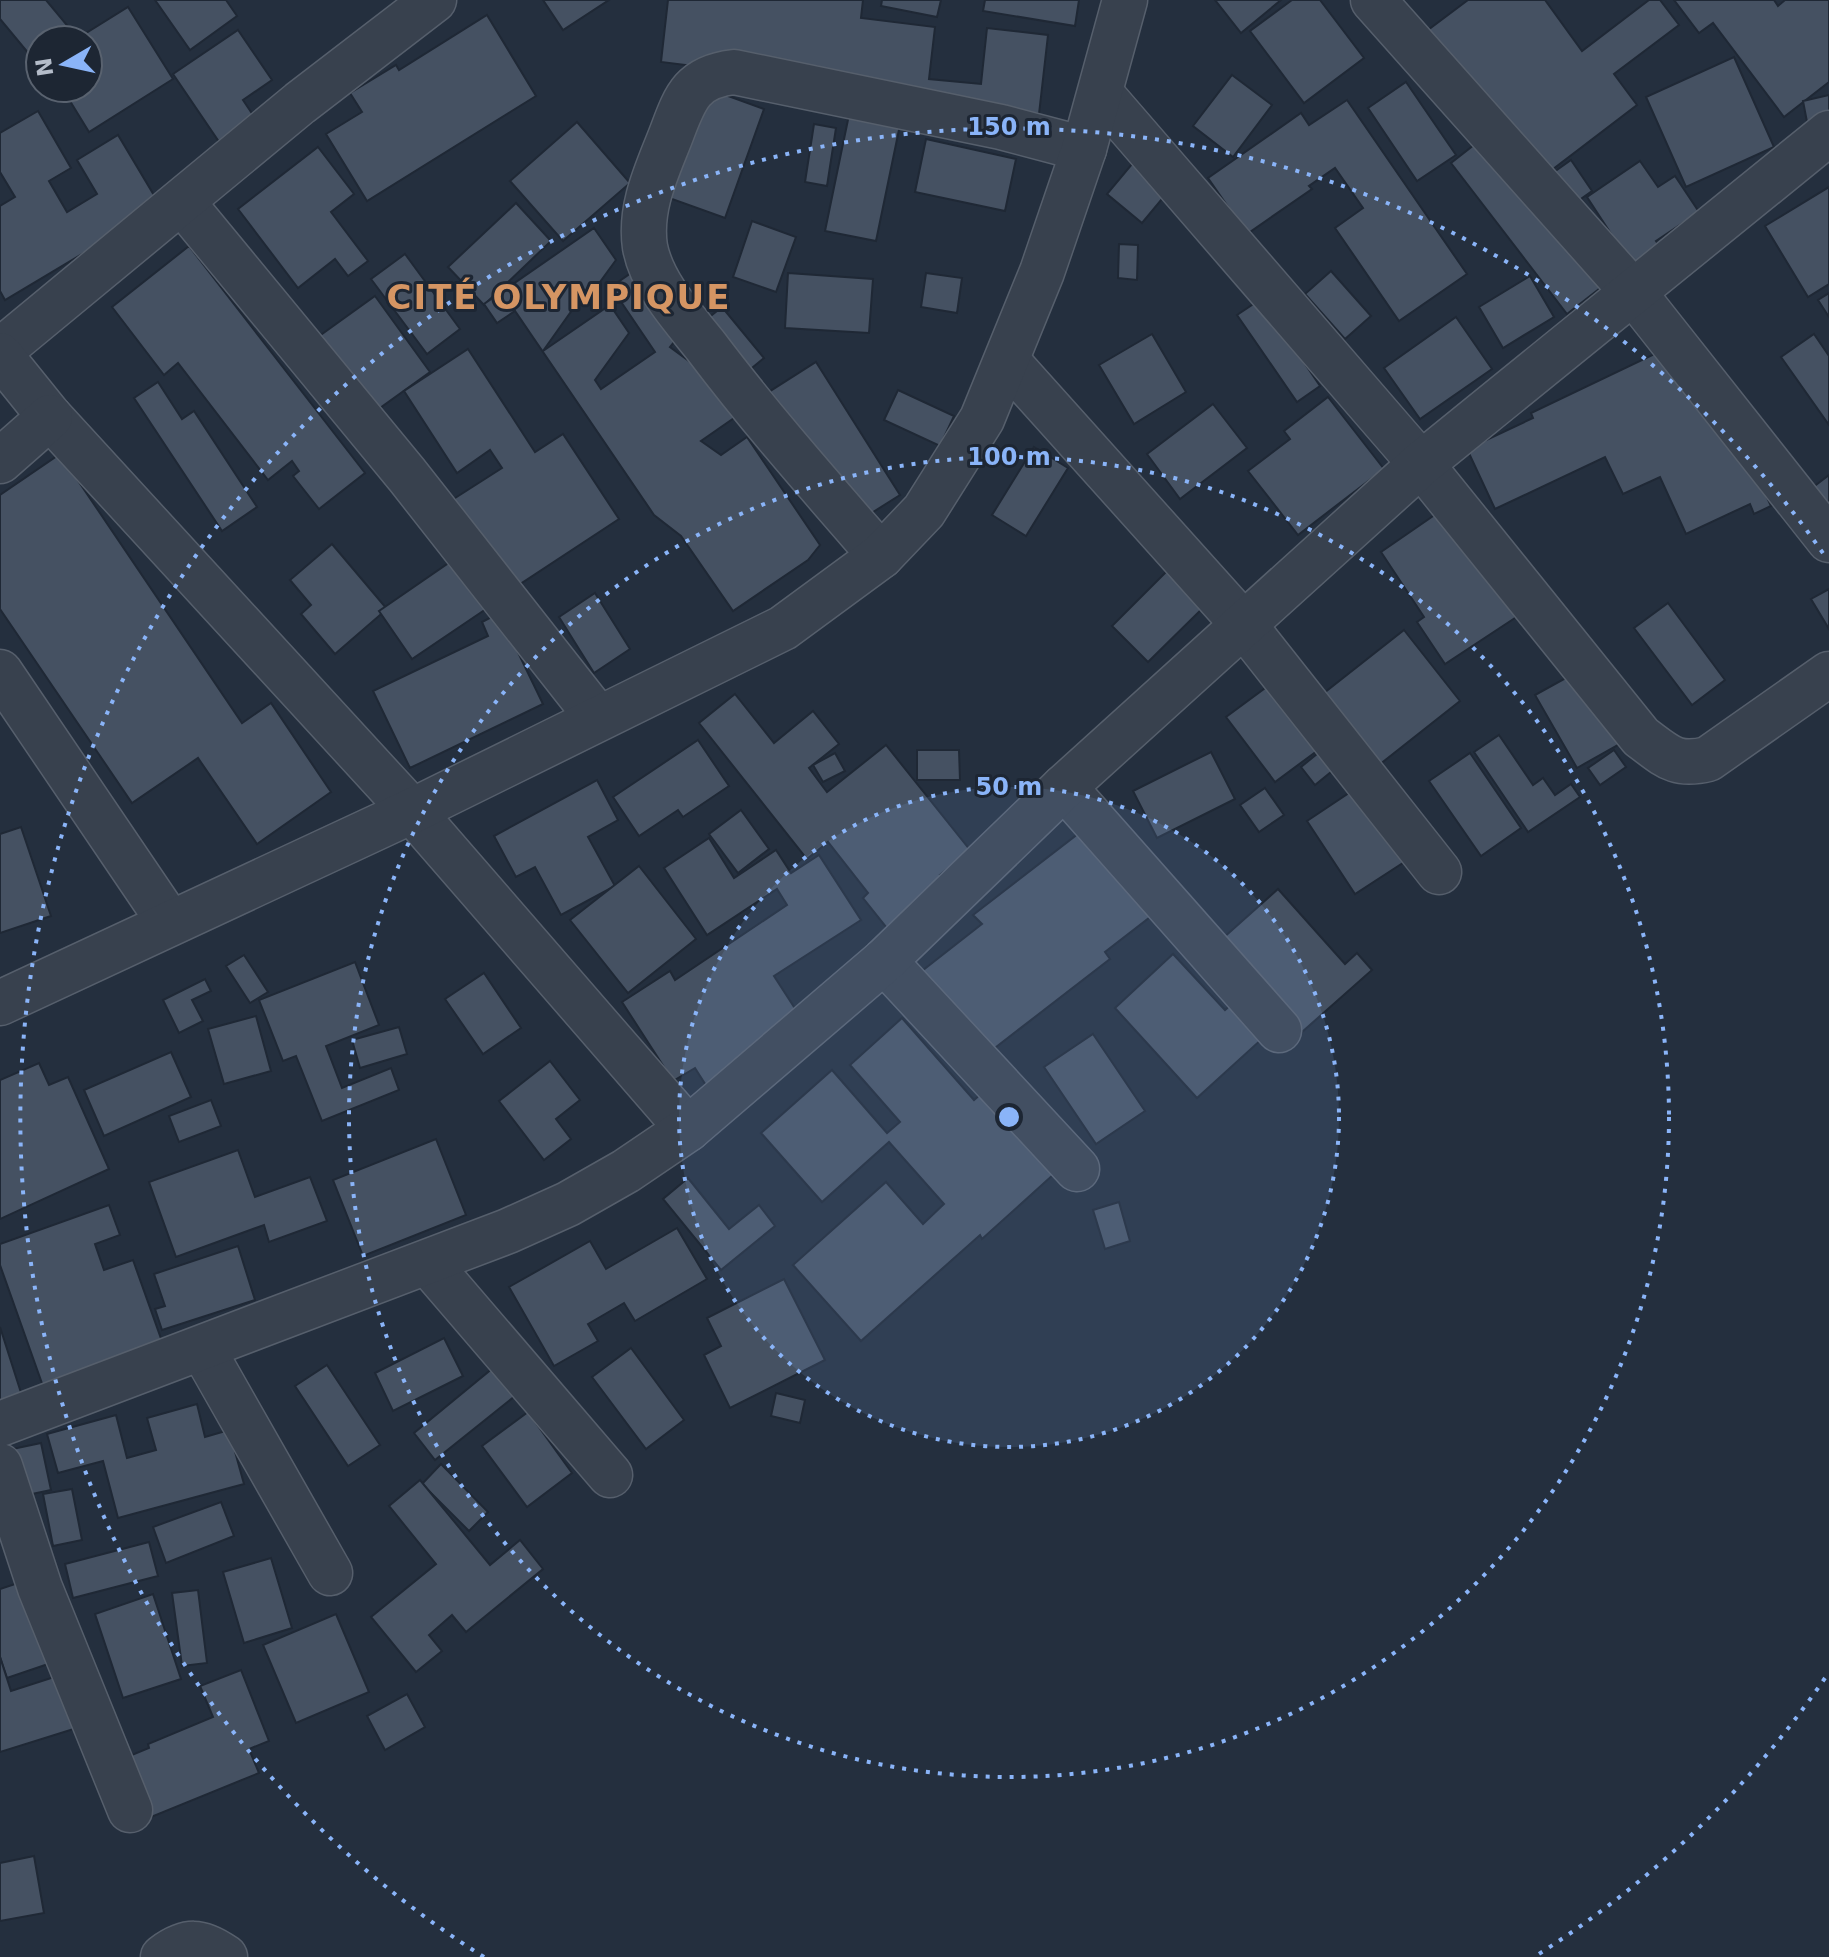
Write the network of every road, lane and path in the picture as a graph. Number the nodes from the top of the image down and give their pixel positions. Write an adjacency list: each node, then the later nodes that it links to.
1 (434, 0): 7 (street)
2 (1125, 0): 4 (street)
3 (1373, 0): 8 (street)
4 (1101, 94): 6 (street); 13 (street)
5 (1829, 133): 8 (street)
6 (1084, 149): 10 (street); 15 (street)
7 (182, 202): 9 (street); 19 (street)
8 (1633, 292): 13 (street); 14 (street)
9 (0, 353): 11 (street)
10 (1007, 361): 15 (street); 16 (street)
11 (50, 417): 12 (street); 21 (street)
12 (0, 461)
13 (1421, 464): 16 (street); 18 (street)
14 (1829, 540)
15 (881, 556): 19 (street)
16 (1244, 625): 20 (street); 22 (street)
17 (0, 672): 23 (street)
18 (1829, 674)
19 (598, 718): 21 (street)
20 (1064, 787): 24 (street); 26 (street)
21 (412, 811): 23 (street); 27 (street)
22 (1439, 872)
23 (170, 923): 25 (street)
24 (884, 961): 27 (street); 28 (street)
25 (0, 1003)
26 (1279, 1030)
27 (688, 1129): 29 (street)
28 (1077, 1169)
29 (428, 1263): 30 (street); 33 (street)
30 (202, 1348): 31 (street); 34 (street)
31 (0, 1424)
32 (0, 1466): 35 (street)
33 (610, 1475)
34 (330, 1573)
35 (130, 1810)
36 (163, 1957): 37 (street)
37 (225, 1957)

